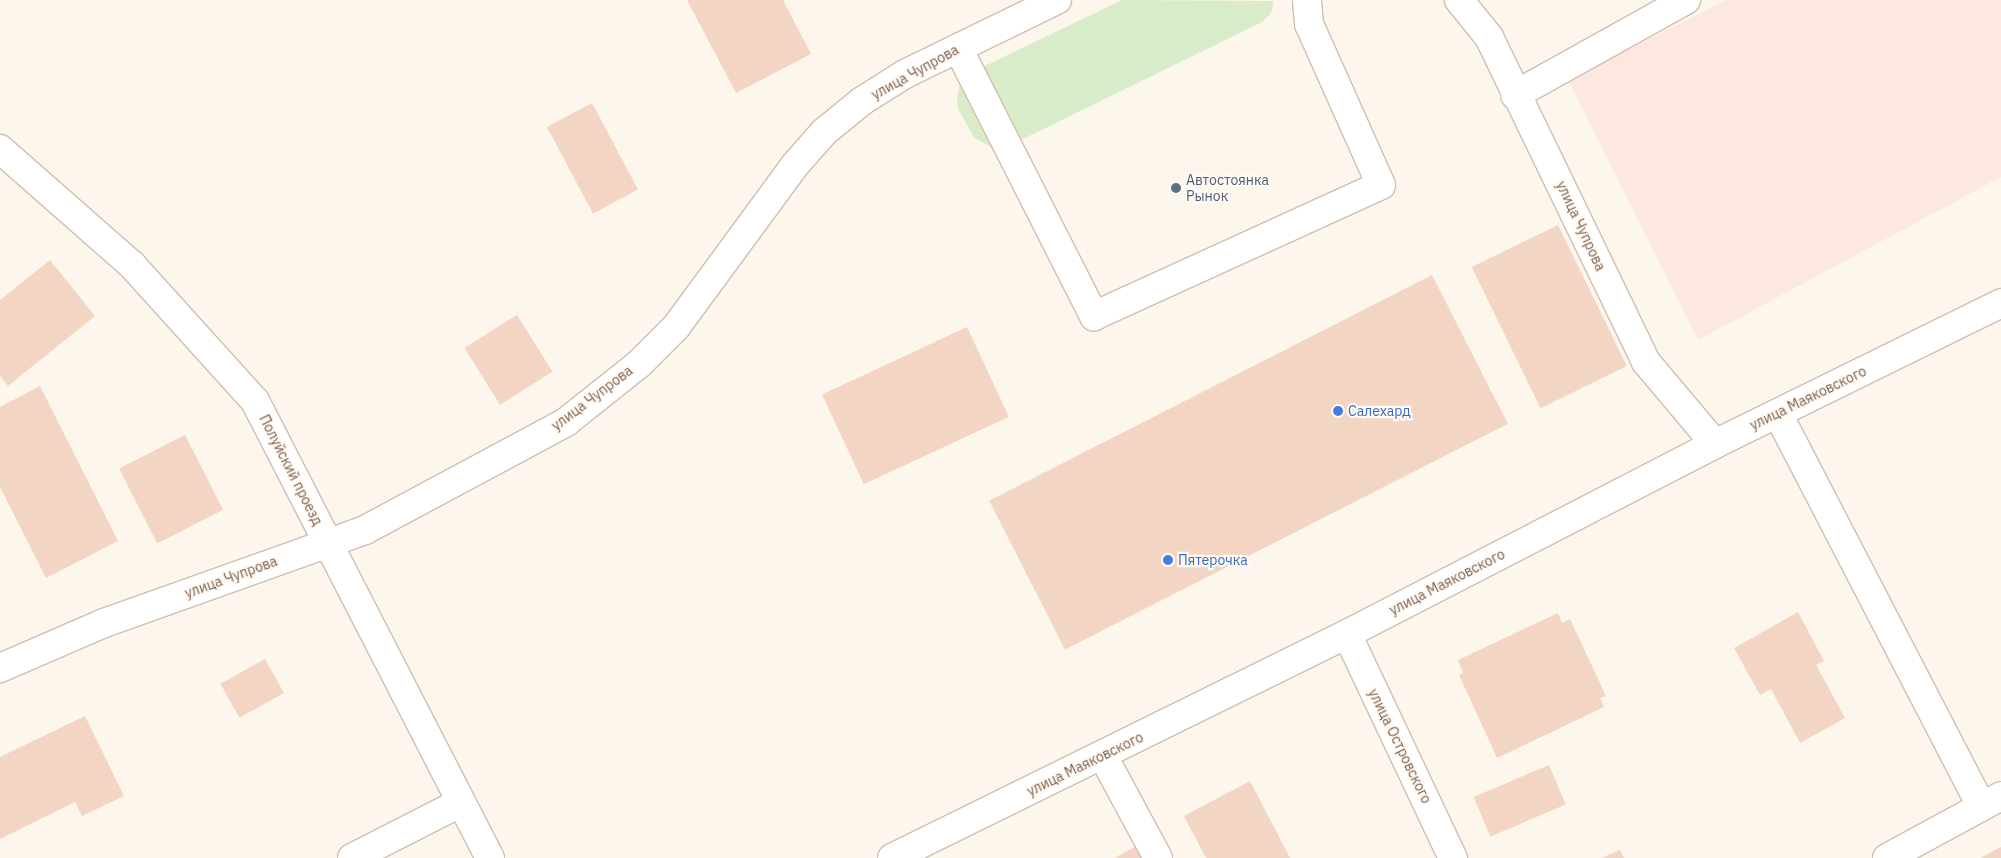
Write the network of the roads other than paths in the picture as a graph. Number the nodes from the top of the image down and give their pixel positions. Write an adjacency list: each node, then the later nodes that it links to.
1 (1057, 0): 5 (street, улица Чупрова)
2 (1307, 0): 5 (street)
3 (1459, 0): 6 (street, улица Чупрова)
4 (1686, 0): 6 (street)
5 (958, 48): 11 (street, улица Чупрова)
6 (1515, 95): 10 (street, улица Чупрова)
7 (0, 149): 11 (street, Полуйский проезд)
8 (2001, 303): 9 (street, улица Маяковского)
9 (1778, 414): 10 (street, улица Маяковского); 15 (street)
10 (1715, 444): 12 (street, улица Маяковского)
11 (328, 542): 13 (street, улица Чупрова); 16 (street, Полуйский проезд)
12 (1346, 634): 14 (street, улица Маяковского); 21 (street, улица Островского)
13 (0, 668)
14 (1103, 756): 19 (street, улица Маяковского); 20 (street)
15 (1991, 801): 22 (street)
16 (460, 803): 17 (street); 18 (street, Полуйский проезд)
17 (352, 858)
18 (490, 858)
19 (892, 858)
20 (1158, 858)
21 (1453, 858)
22 (1887, 858)

